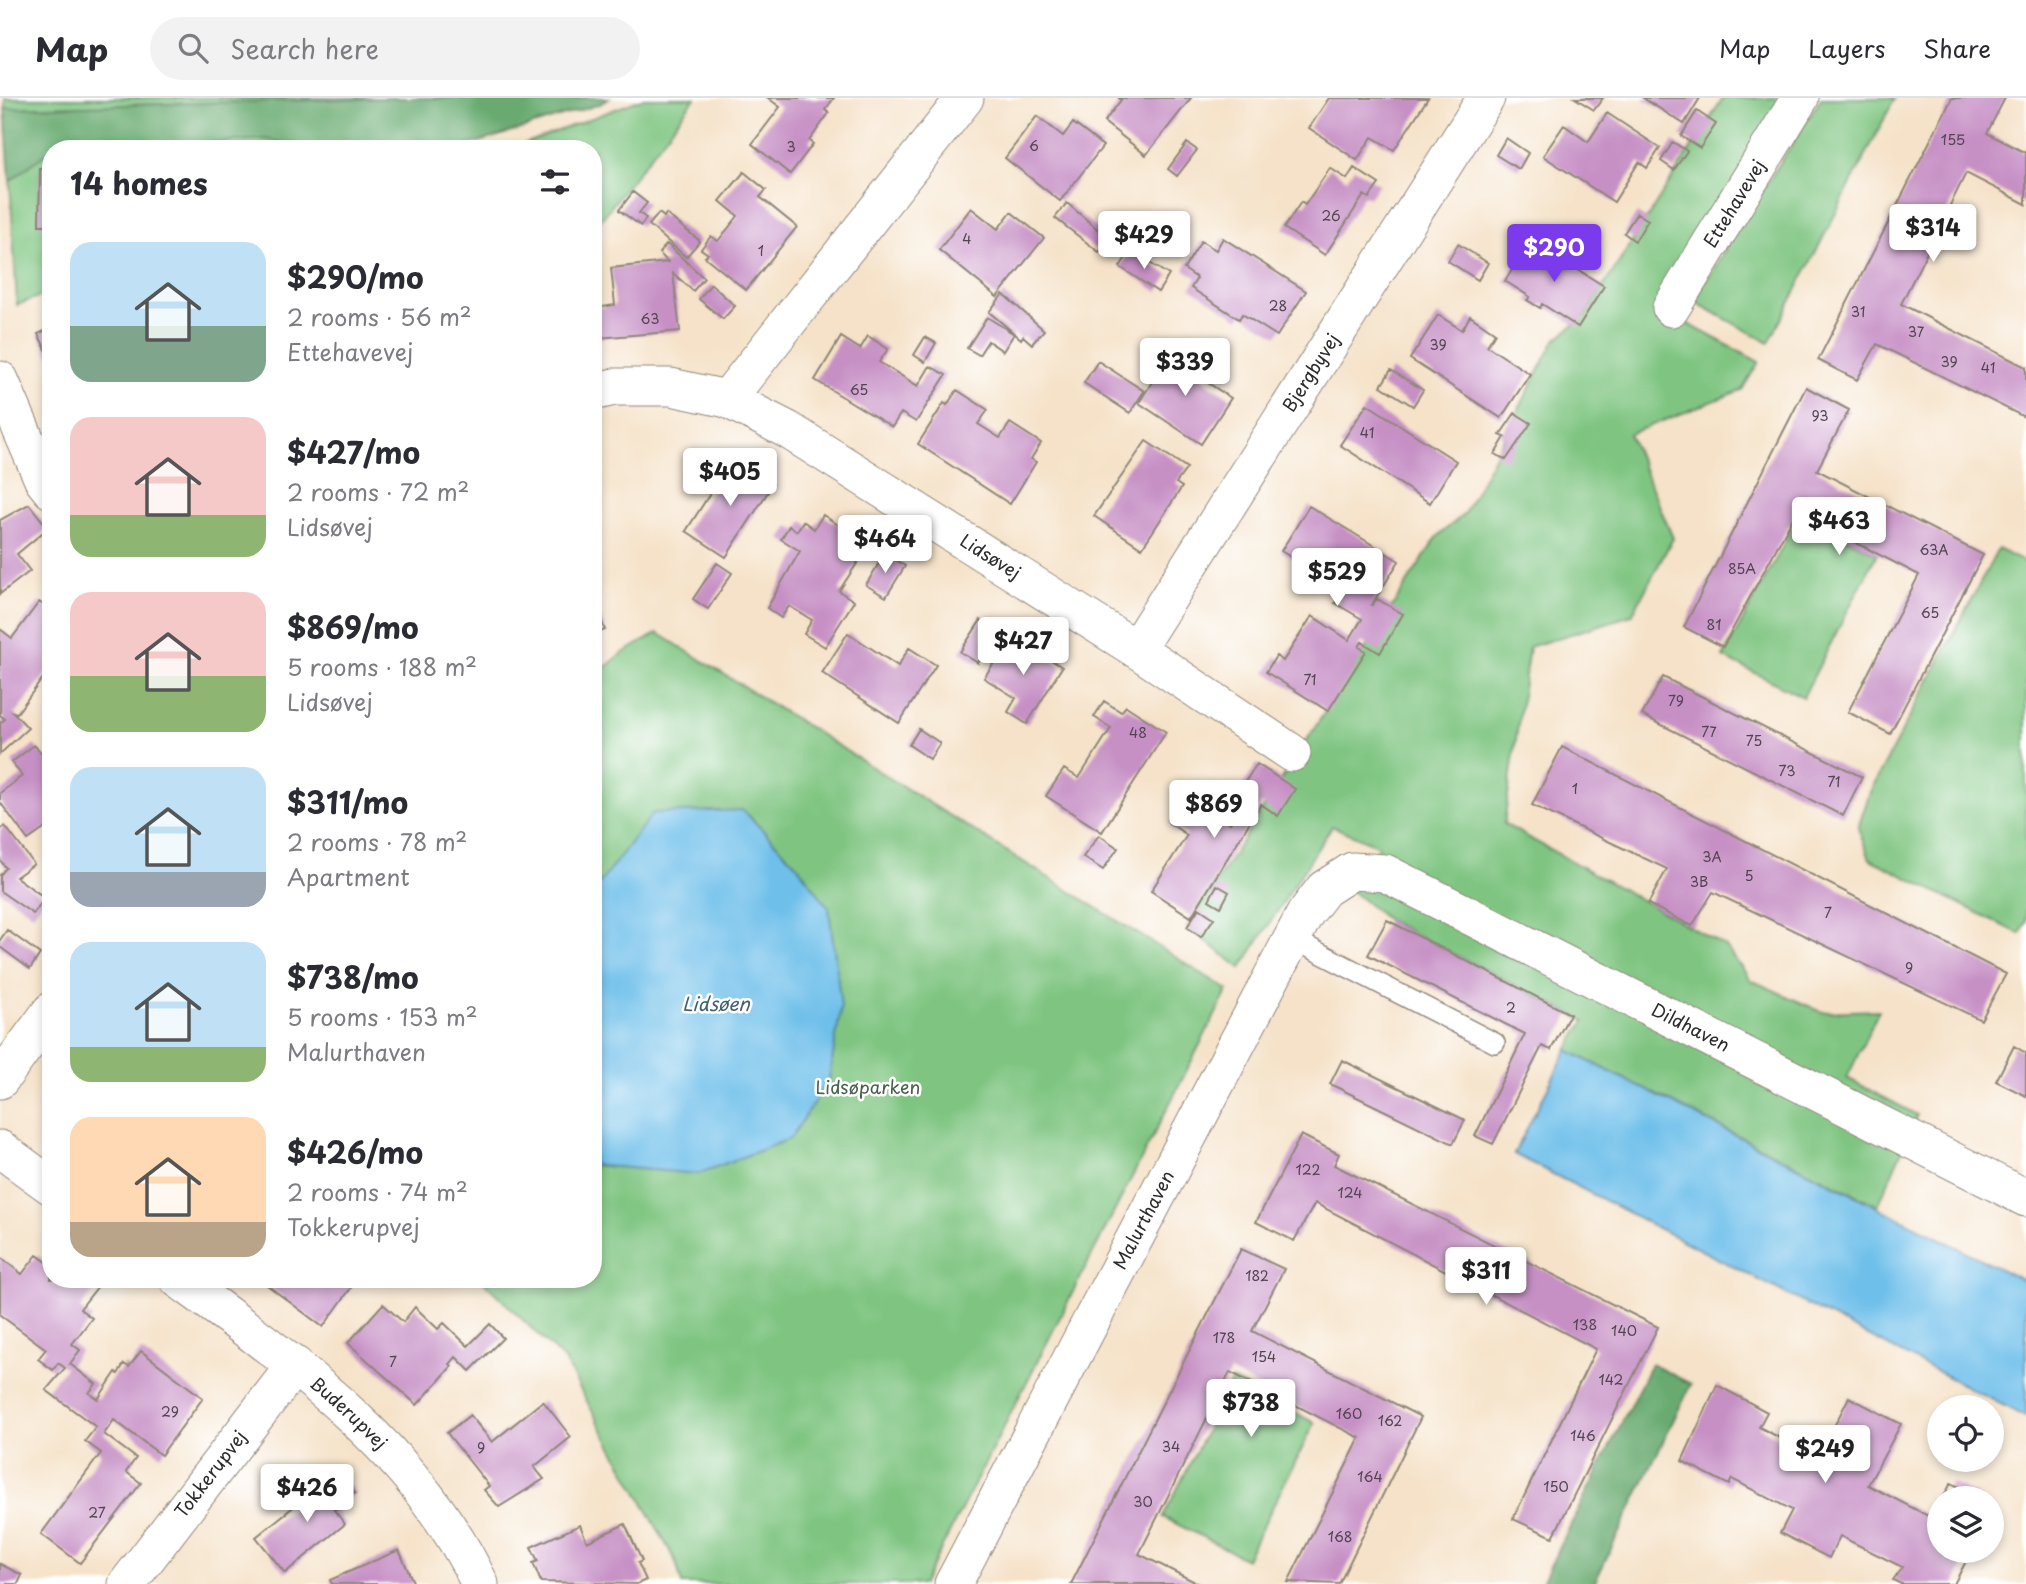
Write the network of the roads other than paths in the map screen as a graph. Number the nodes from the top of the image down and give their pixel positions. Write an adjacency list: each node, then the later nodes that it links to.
1 (965, 98): 7 (street)
2 (1486, 98): 9 (street, Bjergbyvej)
3 (1800, 98): 4 (street, Ettehavevej)
4 (1671, 308)
5 (0, 380): 8 (street)
6 (602, 390): 7 (street, Lidsøvej)
7 (727, 400): 9 (street, Lidsøvej)
8 (42, 478)
9 (1136, 649): 10 (street, Lidsøvej)
10 (1292, 753)
11 (1352, 871): 12 (street, Malurthaven); 18 (street, Dildhaven)
12 (1291, 938): 14 (lane); 23 (street, Malurthaven)
13 (42, 1023): 15 (street)
14 (1495, 1043)
15 (0, 1080)
16 (0, 1149): 17 (street)
17 (42, 1179)
18 (2026, 1198)
19 (190, 1288): 20 (street, Buderupvej)
20 (295, 1365): 21 (street, Tokkerupvej); 22 (street, Buderupvej)
21 (127, 1584)
22 (480, 1584)
23 (953, 1584)

